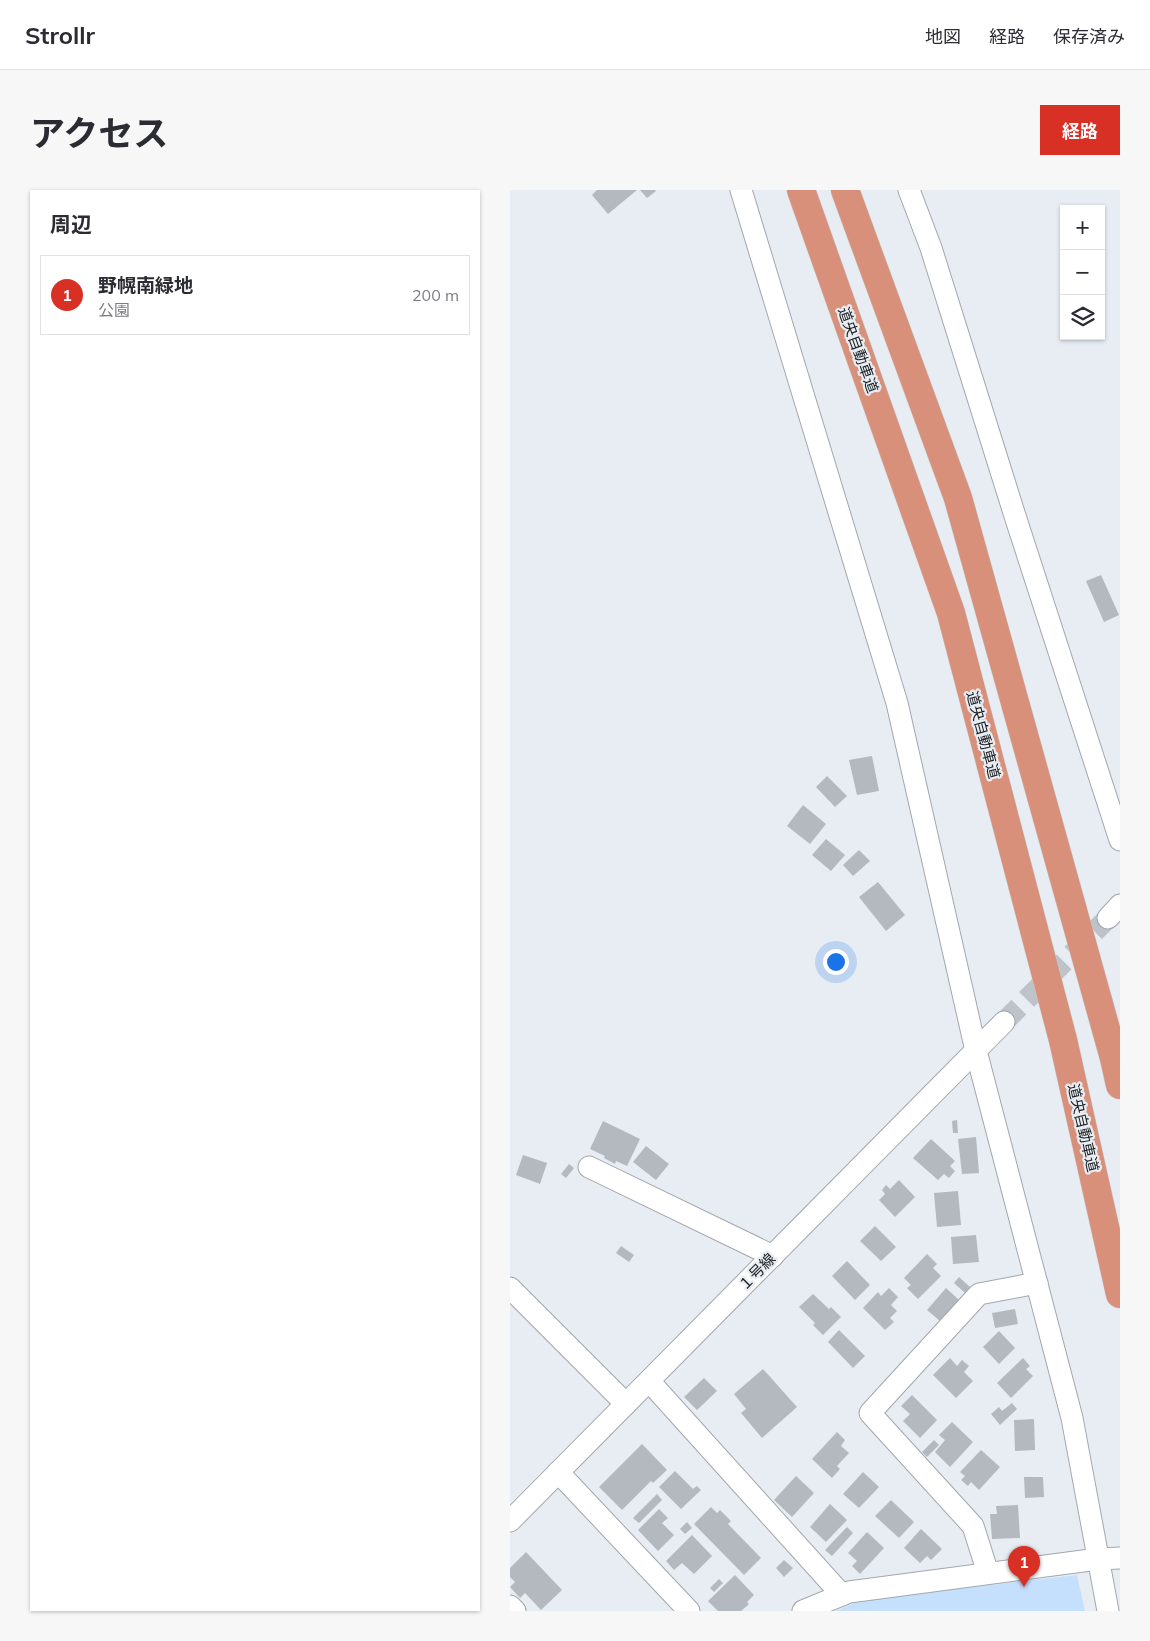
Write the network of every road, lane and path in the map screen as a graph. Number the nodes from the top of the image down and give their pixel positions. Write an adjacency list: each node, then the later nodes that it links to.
1 (742, 190): 7 (street)
2 (801, 190): 13 (highway, 道央自動車道)
3 (845, 190): 8 (highway)
4 (909, 190): 5 (street)
5 (1120, 840)
6 (1004, 1022): 7 (street, １号線)
7 (976, 1051): 10 (street, １号線); 11 (street)
8 (1120, 1085)
9 (589, 1167): 10 (street)
10 (772, 1256): 14 (street, １号線)
11 (1037, 1283): 18 (street); 20 (street)
12 (510, 1288): 15 (street)
13 (1120, 1294)
14 (649, 1381): 15 (street, １号線); 21 (street)
15 (626, 1404): 16 (street, １号線)
16 (558, 1472): 17 (street, １号線); 24 (street)
17 (510, 1521)
18 (1098, 1558): 19 (street); 20 (street); 26 (street)
19 (1120, 1558)
20 (988, 1573): 21 (street)
21 (842, 1595): 25 (street)
22 (510, 1606): 23 (street)
23 (515, 1611)
24 (689, 1611)
25 (803, 1611)
26 (1108, 1611)

